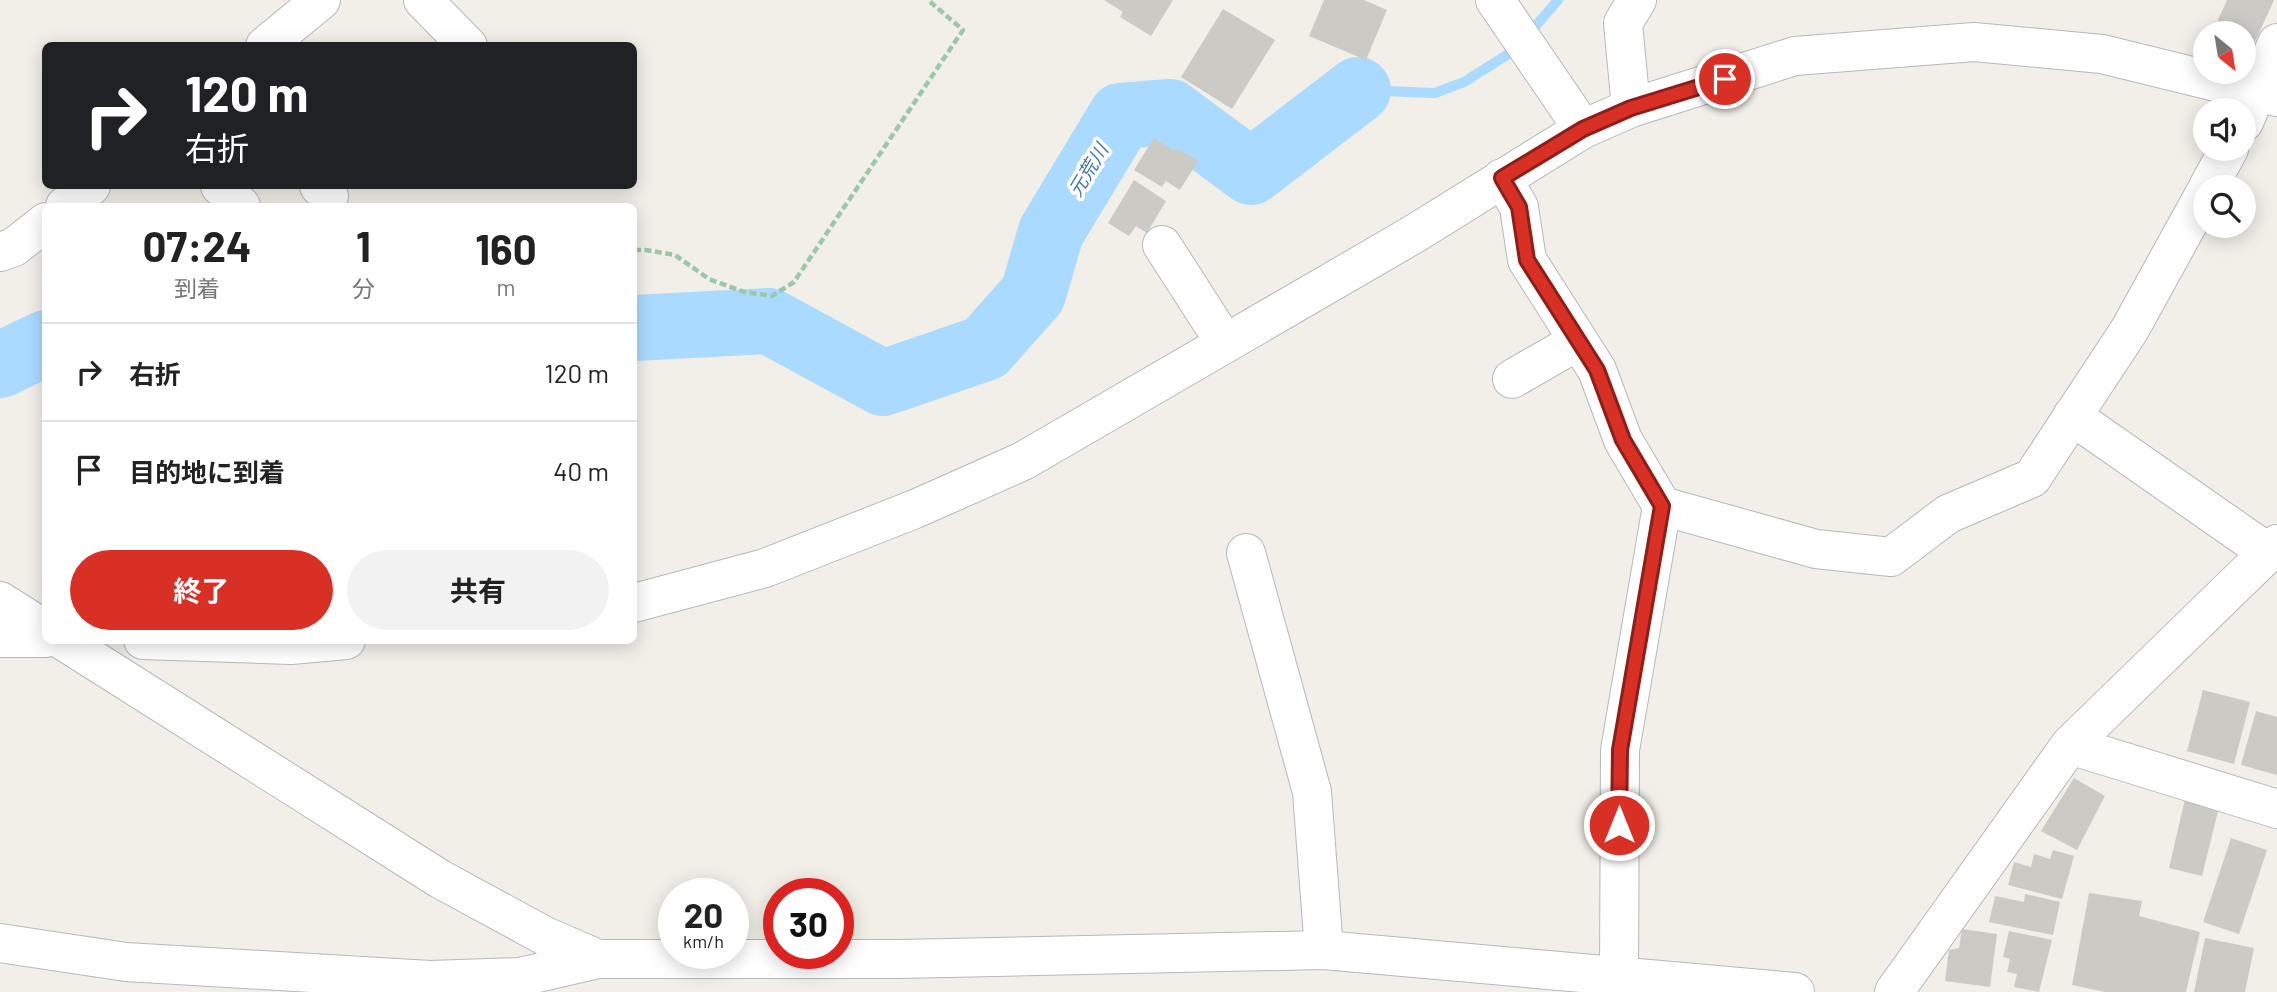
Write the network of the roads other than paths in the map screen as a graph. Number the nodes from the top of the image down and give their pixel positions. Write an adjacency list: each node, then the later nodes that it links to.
1 (321, 0): 5 (street)
2 (423, 0): 6 (street)
3 (1495, 0): 10 (street)
4 (1637, 0): 9 (street)
5 (270, 42)
6 (464, 42)
7 (2277, 43): 8 (street)
8 (2259, 104): 9 (street)
9 (1631, 108): 10 (street)
10 (1583, 129): 11 (street)
11 (1502, 178): 20 (street); 21 (street)
12 (87, 189): 14 (street)
13 (223, 189): 15 (street)
14 (69, 203)
15 (238, 203)
16 (2193, 215): 23 (street)
17 (42, 224): 18 (street)
18 (5, 240)
19 (1162, 246): 21 (street)
20 (1577, 341): 22 (street); 24 (street)
21 (1225, 343): 28 (street)
22 (1512, 379)
23 (2071, 416): 24 (street); 25 (street)
24 (1662, 506): 42 (street)
25 (2272, 548): 35 (street)
26 (1246, 553): 38 (street)
27 (0, 601): 29 (street)
28 (637, 602)
29 (42, 627)
30 (0, 638): 31 (street)
31 (42, 638)
32 (68, 644): 39 (street)
33 (261, 644): 34 (street)
34 (302, 644)
35 (2070, 745): 36 (street); 44 (street)
36 (2277, 808)
37 (0, 943): 39 (street)
38 (1324, 950): 41 (street); 42 (street)
39 (598, 959): 40 (street)
40 (724, 975): 41 (street)
41 (927, 975)
42 (1619, 976): 43 (street)
43 (1795, 992)
44 (1894, 992)

